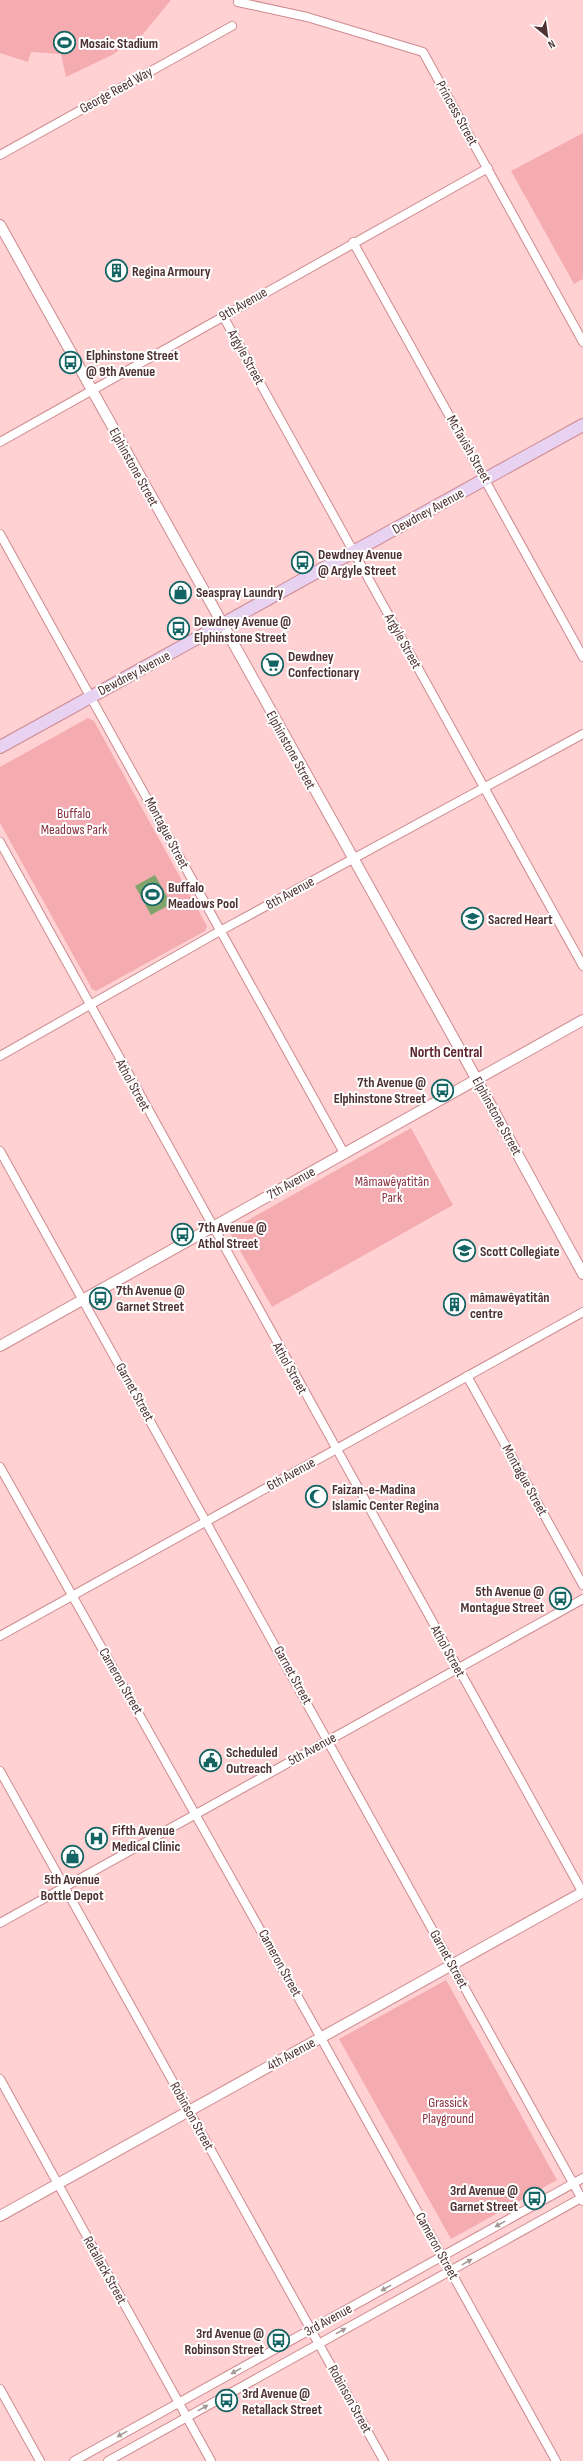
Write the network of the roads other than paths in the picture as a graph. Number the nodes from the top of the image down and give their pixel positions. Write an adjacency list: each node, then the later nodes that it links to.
1 (238, 2): 4 (street, Princess Street)
2 (232, 26): 3 (street, George Reed Way)
3 (0, 155)
4 (488, 168): 6 (street, 9th Avenue); 8 (street, Princess Street)
5 (0, 226): 9 (street, Elphinstone Street)
6 (353, 242): 7 (street, 9th Avenue); 12 (street, McTavish Street)
7 (223, 316): 9 (street, 9th Avenue); 14 (street, Argyle Street)
8 (583, 342)
9 (91, 390): 11 (street, 9th Avenue); 15 (street, Elphinstone Street)
10 (583, 425): 12 (main road, Dewdney Avenue)
11 (0, 442)
12 (486, 479): 14 (main road, Dewdney Avenue); 16 (street, McTavish Street)
13 (0, 534): 17 (street, Montague Street)
14 (354, 552): 15 (main road, Dewdney Avenue); 20 (street, Argyle Street)
15 (222, 625): 17 (main road, Dewdney Avenue); 22 (street, Elphinstone Street)
16 (583, 657)
17 (91, 696): 19 (main road, Dewdney Avenue); 23 (street, Montague Street)
18 (583, 734): 20 (street, 8th Avenue)
19 (0, 747)
20 (484, 787): 22 (street, 8th Avenue); 24 (street, Argyle Street)
21 (0, 842): 25 (street, Athol Street)
22 (352, 859): 23 (street, 8th Avenue); 28 (street, Elphinstone Street)
23 (220, 931): 25 (street, 8th Avenue); 30 (street, Montague Street)
24 (583, 966)
25 (90, 1005): 27 (street, 8th Avenue); 31 (street, Athol Street)
26 (583, 1020): 28 (street, 7th Avenue)
27 (0, 1056)
28 (477, 1080): 30 (street, 7th Avenue); 32 (street, Elphinstone Street)
29 (0, 1151): 33 (street, Garnet Street)
30 (344, 1154): 31 (street, 7th Avenue)
31 (212, 1228): 33 (street, 7th Avenue); 37 (street, Athol Street)
32 (583, 1274)
33 (83, 1300): 35 (street, 7th Avenue); 39 (street, Garnet Street)
34 (583, 1312): 36 (street, 6th Avenue)
35 (0, 1346)
36 (467, 1376): 37 (street, 6th Avenue); 40 (street, Montague Street)
37 (336, 1449): 39 (street, 6th Avenue); 44 (street, Athol Street)
38 (0, 1467): 41 (street, Cameron Street)
39 (207, 1521): 41 (street, 6th Avenue); 45 (street, Garnet Street)
40 (583, 1585)
41 (72, 1596): 43 (street, 6th Avenue); 47 (street, Cameron Street)
42 (583, 1599): 44 (street, 5th Avenue)
43 (0, 1636)
44 (458, 1669): 45 (street, 5th Avenue); 49 (street, Athol Street)
45 (328, 1740): 47 (street, 5th Avenue); 51 (street, Garnet Street)
46 (0, 1771): 48 (street, Robinson Street)
47 (196, 1814): 48 (street, 5th Avenue); 52 (street, Cameron Street)
48 (64, 1888): 50 (street, 5th Avenue); 54 (street, Robinson Street)
49 (583, 1892): 51 (street, 4th Avenue)
50 (0, 1923)
51 (452, 1965): 52 (street, 4th Avenue); 57 (street, Garnet Street)
52 (321, 2038): 54 (street, 4th Avenue); 60 (street, Cameron Street)
53 (0, 2079): 56 (street, Retallack Street)
54 (189, 2111): 56 (street, 4th Avenue); 62 (street, Robinson Street)
55 (583, 2178): 57 (street, 3rd Avenue)
56 (58, 2184): 59 (street, 4th Avenue); 65 (street, Retallack Street)
57 (573, 2184): 58 (street, Garnet Street); 60 (street, 3rd Avenue, one-way to 60)
58 (582, 2199): 61 (street, 3rd Avenue, one-way to 58)
59 (0, 2216)
60 (443, 2256): 61 (street, Cameron Street); 62 (street, 3rd Avenue, one-way to 62)
61 (450, 2271): 63 (street, 3rd Avenue, one-way to 61); 72 (street, Cameron Street)
62 (310, 2330): 63 (street, Robinson Street); 65 (street, 3rd Avenue, one-way to 65)
63 (319, 2344): 66 (street, 3rd Avenue, one-way to 63); 71 (street, Robinson Street)
64 (0, 2389): 67 (street)
65 (179, 2403): 66 (street, Retallack Street); 68 (street, 3rd Avenue, one-way to 68)
66 (187, 2417): 69 (street, 3rd Avenue); 70 (street, Retallack Street)
67 (40, 2461)
68 (74, 2461)
69 (108, 2461)
70 (211, 2461)
71 (384, 2461)
72 (556, 2461)

